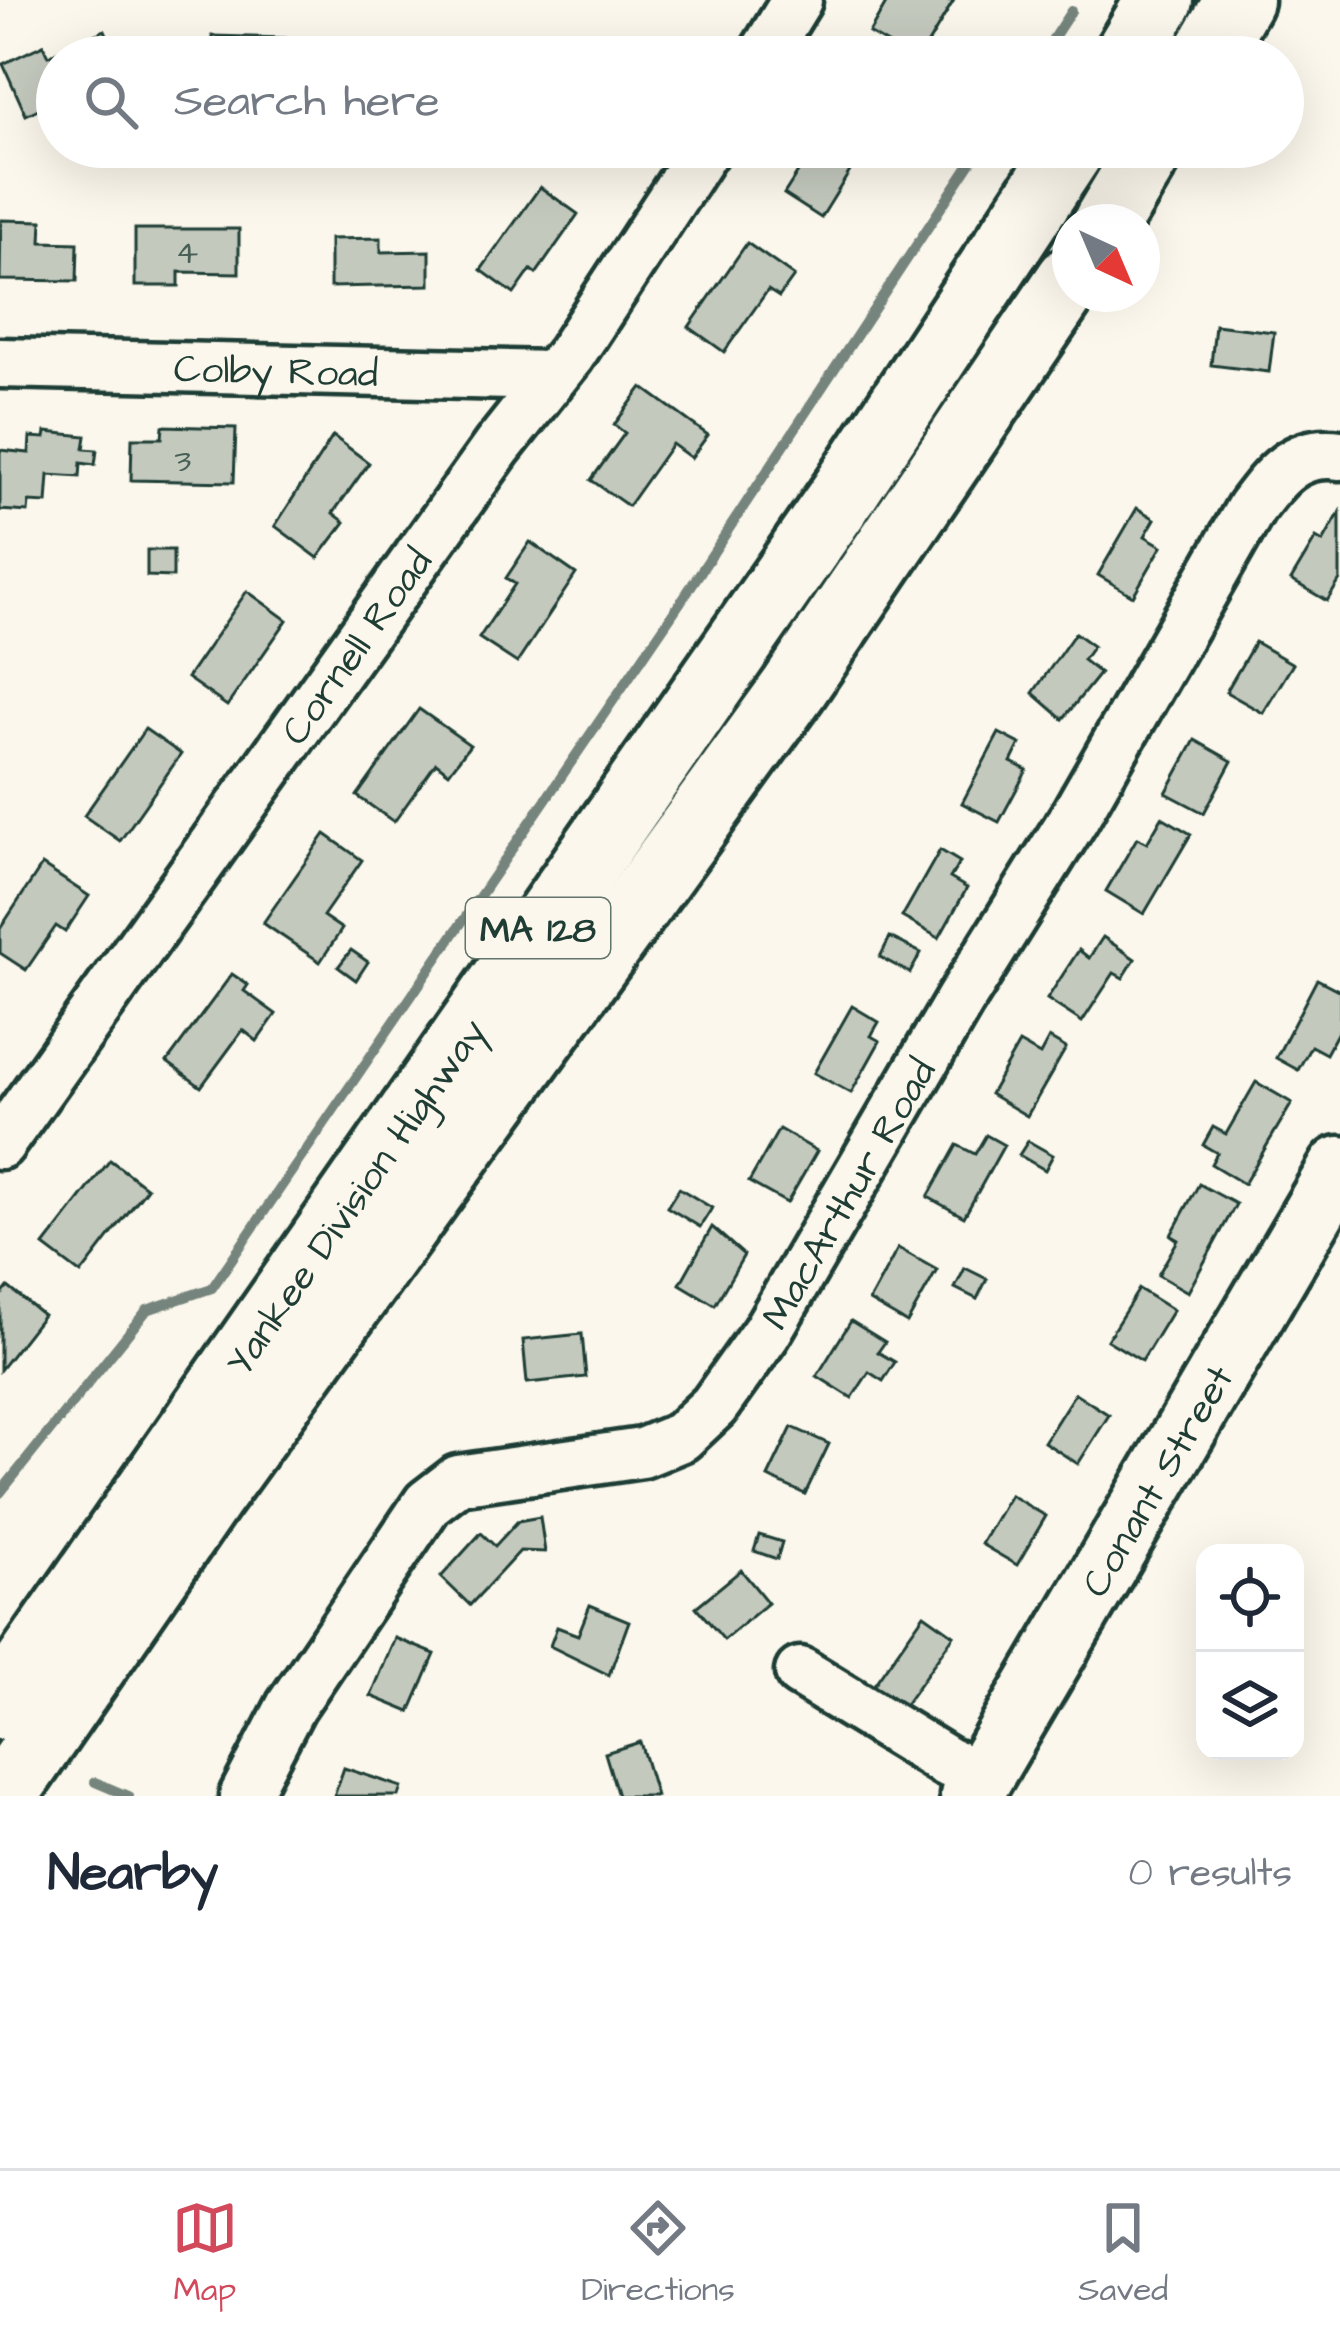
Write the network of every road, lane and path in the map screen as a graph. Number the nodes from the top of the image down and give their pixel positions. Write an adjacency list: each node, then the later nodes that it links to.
1 (797, 0): 4 (street)
2 (1160, 0): 5 (highway)
3 (1239, 0): 6 (highway)
4 (775, 36)
5 (1139, 36)
6 (1218, 36)
7 (693, 168): 13 (street, Cornell Road)
8 (1058, 168): 18 (highway, Yankee Division Highway / MA 128)
9 (1139, 168): 10 (highway)
10 (1118, 204)
11 (1052, 307): 20 (highway, Yankee Division Highway / MA 128)
12 (0, 363): 13 (street, Colby Road)
13 (554, 376): 15 (street, Cornell Road)
14 (1340, 454): 21 (street, MacArthur Road)
15 (0, 1144)
16 (1340, 1167): 19 (main road, Conant Street)
17 (800, 1672): 19 (street)
18 (0, 1706)
19 (977, 1786)
20 (3, 1796)
21 (244, 1796)

